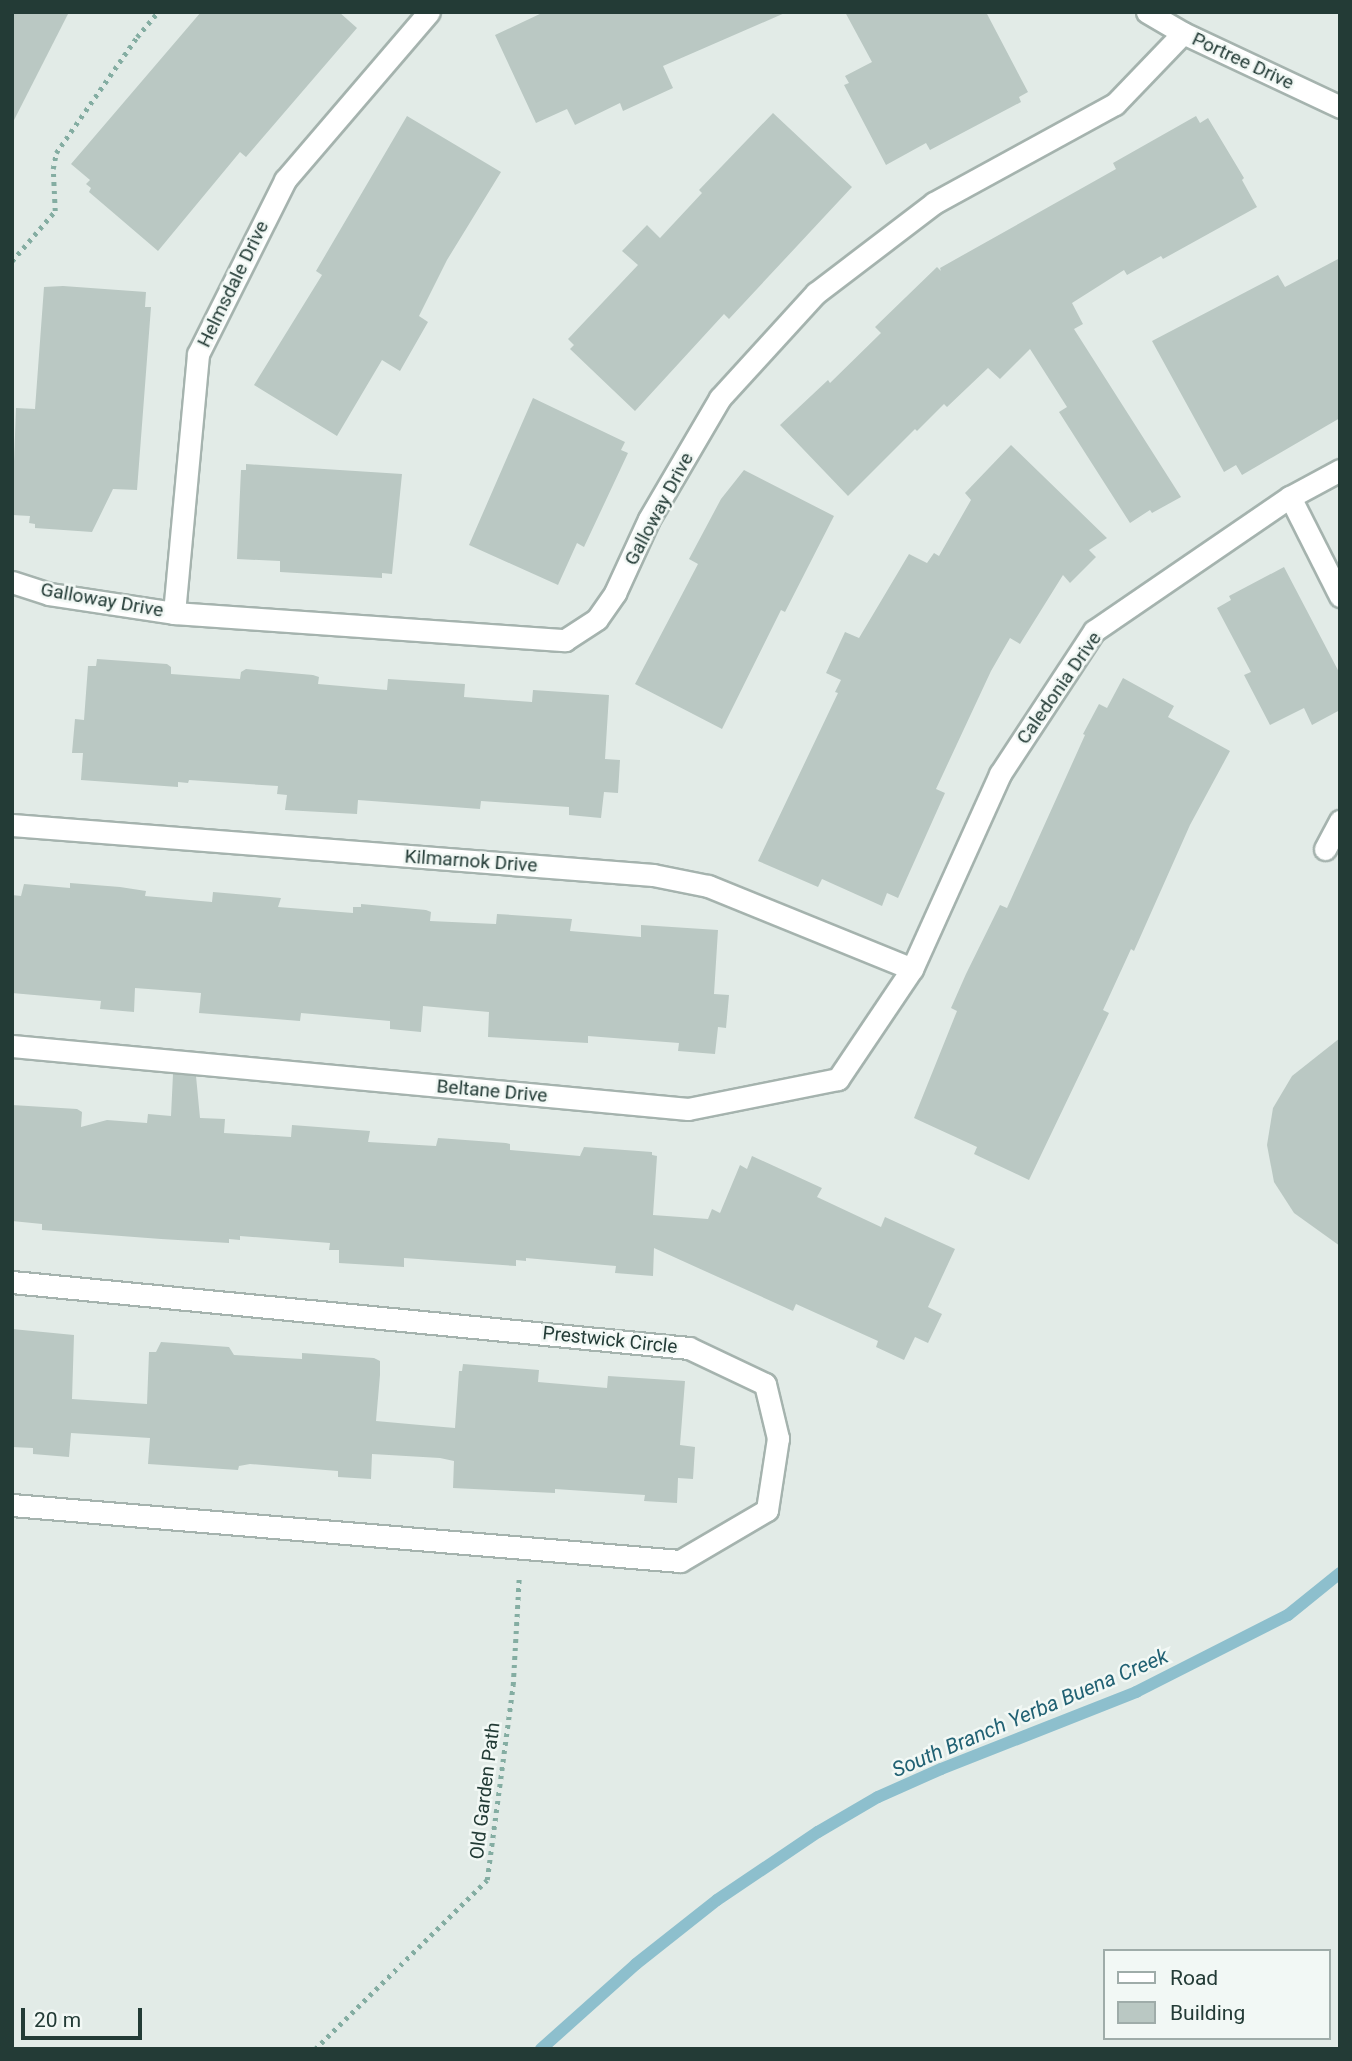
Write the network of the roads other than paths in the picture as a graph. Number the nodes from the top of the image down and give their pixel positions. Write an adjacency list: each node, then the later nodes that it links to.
1 (429, 12): 9 (street, Helmsdale Drive)
2 (1147, 12): 3 (street, Portree Drive)
3 (1183, 33): 4 (street, Portree Drive); 9 (street, Galloway Drive)
4 (1340, 107)
5 (1340, 470): 6 (street, Caledonia Drive)
6 (1290, 497): 8 (street); 13 (street, Caledonia Drive)
7 (12, 582): 9 (street, Galloway Drive)
8 (1340, 596)
9 (174, 613)
10 (1340, 821): 12 (street)
11 (12, 825): 13 (street, Kilmarnok Drive)
12 (1325, 849)
13 (912, 969): 14 (street, Beltane Drive)
14 (12, 1046)
15 (12, 1282): 16 (street, Prestwick Circle)
16 (12, 1505)

